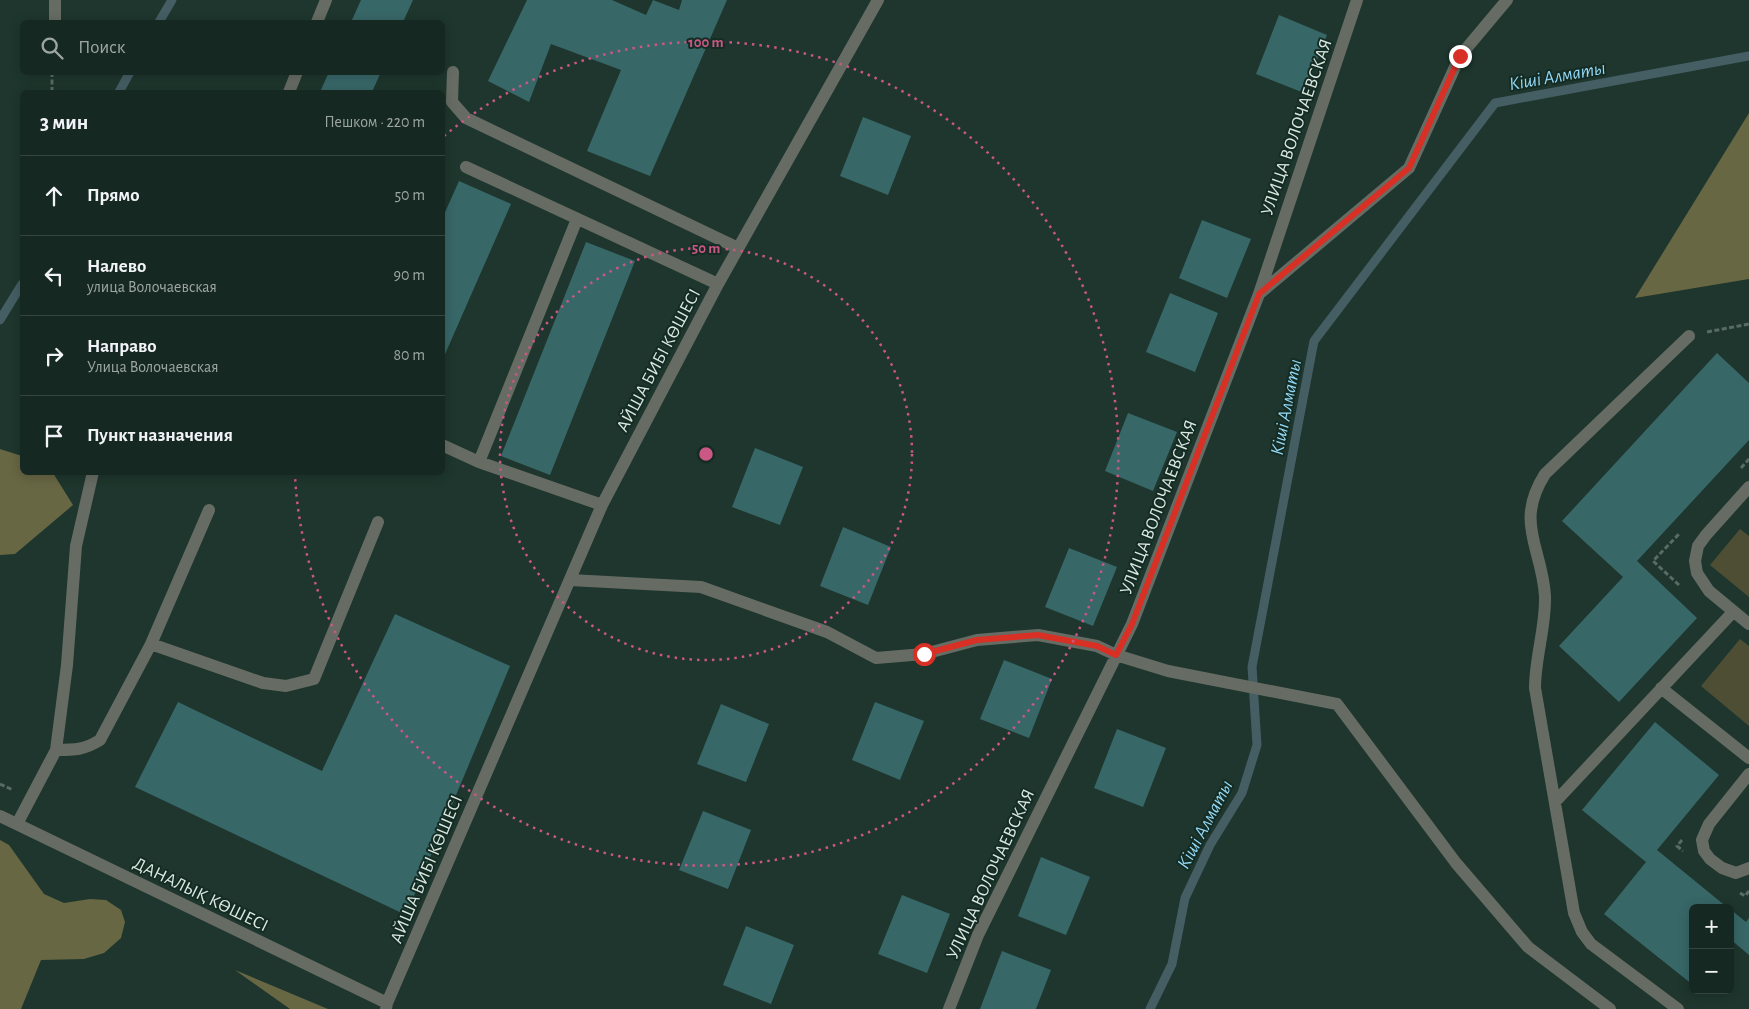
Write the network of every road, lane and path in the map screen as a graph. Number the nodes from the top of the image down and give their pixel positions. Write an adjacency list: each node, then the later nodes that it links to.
1 (56, 0): 6 (street)
2 (326, 0): 7 (street)
3 (878, 0): 15 (street, АЙША БИБІ КӨШЕСІ)
4 (1357, 0): 17 (street, УЛИЦА ВОЛОЧАЕВСКАЯ)
5 (1507, 0): 17 (street)
6 (54, 20)
7 (318, 20)
8 (453, 72): 15 (street)
9 (52, 75): 11 (path)
10 (296, 75): 12 (street)
11 (52, 90)
12 (290, 90)
13 (466, 168): 14 (street)
14 (577, 219): 16 (street); 22 (street)
15 (738, 248): 16 (street, АЙША БИБІ КӨШЕСІ)
16 (718, 284): 26 (street, АЙША БИБІ КӨШЕСІ)
17 (1259, 294): 35 (street, УЛИЦА ВОЛОЧАЕВСКАЯ)
18 (1749, 324): 19 (path)
19 (1689, 336): 40 (street)
20 (445, 446): 22 (street)
21 (1749, 459): 23 (path)
22 (479, 462): 26 (street)
23 (1735, 474)
24 (91, 475): 37 (street)
25 (1749, 487): 32 (street)
26 (602, 505): 30 (street, АЙША БИБІ КӨШЕСІ)
27 (209, 510): 34 (street)
28 (378, 522): 34 (street)
29 (1681, 532): 31 (path)
30 (570, 580): 35 (street); 48 (street, АЙША БИБІ КӨШЕСІ)
31 (1683, 588)
32 (1733, 612): 33 (street); 36 (street)
33 (1749, 624)
34 (151, 644): 37 (street)
35 (1116, 655): 49 (street, УЛИЦА ВОЛОЧАЕВСКАЯ); 50 (street)
36 (1661, 688): 38 (street); 40 (street)
37 (56, 750): 42 (street)
38 (1749, 758)
39 (1749, 774): 45 (street)
40 (1555, 802): 51 (street)
41 (0, 816): 42 (street, ДАНАЛЫҚ КӨШЕСІ)
42 (17, 824): 48 (street, ДАНАЛЫҚ КӨШЕСІ)
43 (1683, 839): 44 (path)
44 (1684, 852)
45 (1749, 868)
46 (1737, 891): 47 (path)
47 (1749, 891)
48 (387, 1006)
49 (949, 1009)
50 (1610, 1009)
51 (1678, 1009)

